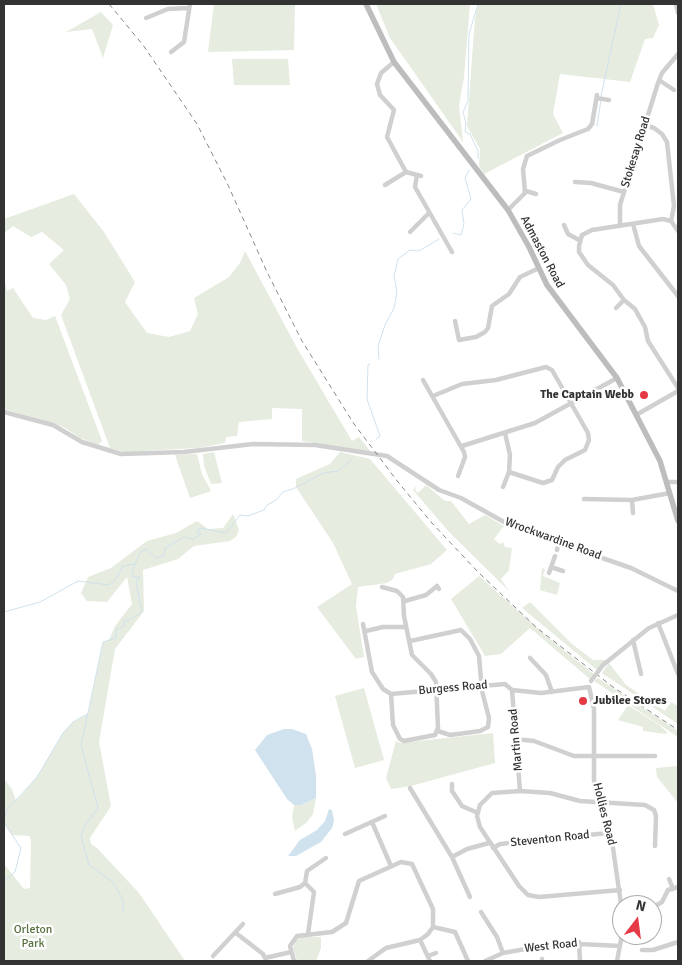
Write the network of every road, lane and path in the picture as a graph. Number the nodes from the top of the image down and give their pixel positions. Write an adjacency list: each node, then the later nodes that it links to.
1 (366, 4): 8 (street, Admaston Road)
2 (676, 4): 4 (street)
3 (190, 6): 5 (street); 6 (street)
4 (678, 13)
5 (146, 18)
6 (171, 52)
7 (678, 54): 9 (street, Stokesay Road)
8 (394, 62): 13 (street); 19 (street, Admaston Road)
9 (659, 80): 10 (street); 12 (street, Stokesay Road)
10 (674, 90)
11 (607, 100): 16 (street)
12 (644, 126): 17 (street, Stokesay Road); 21 (street)
13 (406, 172): 15 (street); 20 (street)
14 (578, 184): 17 (street)
15 (385, 185)
16 (526, 191): 18 (street); 19 (street)
17 (624, 192): 24 (street, Stokesay Road)
18 (536, 194)
19 (508, 210): 29 (street, Admaston Road)
20 (429, 213): 26 (street); 28 (street)
21 (671, 221): 22 (street); 25 (street)
22 (633, 224): 24 (street); 30 (street)
23 (564, 225): 27 (street)
24 (620, 226): 27 (street)
25 (678, 231)
26 (410, 232)
27 (579, 240): 32 (street)
28 (452, 252)
29 (539, 268): 34 (street); 35 (street, Admaston Road)
30 (676, 290): 31 (street)
31 (678, 296)
32 (624, 300): 33 (street); 37 (street)
33 (616, 308)
34 (455, 321)
35 (617, 378): 39 (street); 41 (street, Admaston Road)
36 (423, 380): 38 (street)
37 (678, 390): 41 (street)
38 (433, 396): 39 (street); 43 (street)
39 (570, 402): 42 (street); 44 (street)
40 (4, 412): 54 (street, Wrockwardine Road)
41 (636, 415): 46 (street, Admaston Road)
42 (505, 433): 43 (street); 44 (street)
43 (462, 446): 45 (street)
44 (509, 472): 48 (street)
45 (458, 476)
46 (667, 482): 47 (street); 49 (street, Admaston Road)
47 (678, 482)
48 (503, 487)
49 (670, 493): 51 (street); 53 (street, Admaston Road)
50 (584, 499): 51 (street)
51 (632, 500): 52 (street)
52 (633, 513)
53 (678, 521)
54 (559, 542): 55 (street); 64 (street, Wrockwardine Road)
55 (557, 550)
56 (555, 556): 57 (street)
57 (551, 567): 58 (street); 59 (street)
58 (563, 571)
59 (549, 573)
60 (391, 581): 62 (street)
61 (382, 587): 62 (street)
62 (390, 588): 65 (street)
63 (439, 589): 65 (street)
64 (678, 590)
65 (405, 601): 69 (street)
66 (678, 615): 67 (street)
67 (658, 623): 71 (street); 76 (street)
68 (363, 624): 70 (street)
69 (406, 627): 70 (street); 72 (street)
70 (366, 631): 83 (street)
71 (633, 640): 75 (street); 79 (street, bridge)
72 (410, 641): 78 (street); 80 (street)
73 (530, 658): 77 (street)
74 (552, 672): 77 (street)
75 (640, 674)
76 (678, 674)
77 (546, 675): 82 (street)
78 (482, 685): 80 (street, Burgess Road); 81 (street, Burgess Road); 84 (street)
79 (589, 687): 82 (street, Burgess Road); 87 (street, Hollies Road)
80 (437, 689): 83 (street, Burgess Road); 84 (street)
81 (512, 690): 82 (street, Burgess Road); 85 (street, Martin Road)
82 (552, 692)
83 (391, 694): 84 (street)
84 (438, 731)
85 (516, 739): 87 (street); 90 (street, Martin Road)
86 (655, 756): 87 (street)
87 (595, 758): 91 (street, Hollies Road)
88 (452, 784): 92 (street)
89 (410, 788): 100 (street)
90 (520, 790): 91 (street); 92 (street)
91 (598, 801): 96 (street, Hollies Road); 98 (street)
92 (478, 812): 97 (street)
93 (385, 816): 94 (street)
94 (372, 822): 95 (street); 102 (street)
95 (347, 825)
96 (608, 833): 99 (street, Steventon Road); 106 (street, Hollies Road)
97 (489, 842): 99 (street); 100 (street)
98 (655, 846)
99 (492, 848): 106 (street)
100 (452, 857): 110 (street)
101 (326, 858): 104 (street)
102 (391, 866): 114 (street); 116 (street)
103 (669, 879): 107 (street)
104 (306, 883): 108 (street); 116 (street)
105 (678, 887): 107 (street)
106 (620, 890): 109 (street, Hollies Road)
107 (673, 890): 111 (street)
108 (275, 894)
109 (620, 895)
110 (470, 897)
111 (662, 902)
112 (481, 912): 125 (street)
113 (243, 924): 115 (street)
114 (433, 926): 117 (street); 124 (street)
115 (236, 933): 126 (street); 129 (street)
116 (308, 934): 122 (street)
117 (420, 940): 127 (street); 131 (street)
118 (579, 942): 120 (street, West Road); 125 (street, West Road); 135 (street)
119 (678, 942): 121 (street)
120 (620, 946): 136 (street)
121 (642, 950)
122 (291, 952): 129 (street); 130 (street)
123 (436, 953): 127 (street)
124 (464, 953): 128 (street); 133 (street)
125 (503, 954): 134 (street, West Road)
126 (213, 956)
127 (428, 956): 132 (street)
128 (458, 956)
129 (265, 959)
130 (294, 961)
131 (368, 961)
132 (430, 961)
133 (468, 961)
134 (484, 961)
135 (580, 961)
136 (617, 961)

